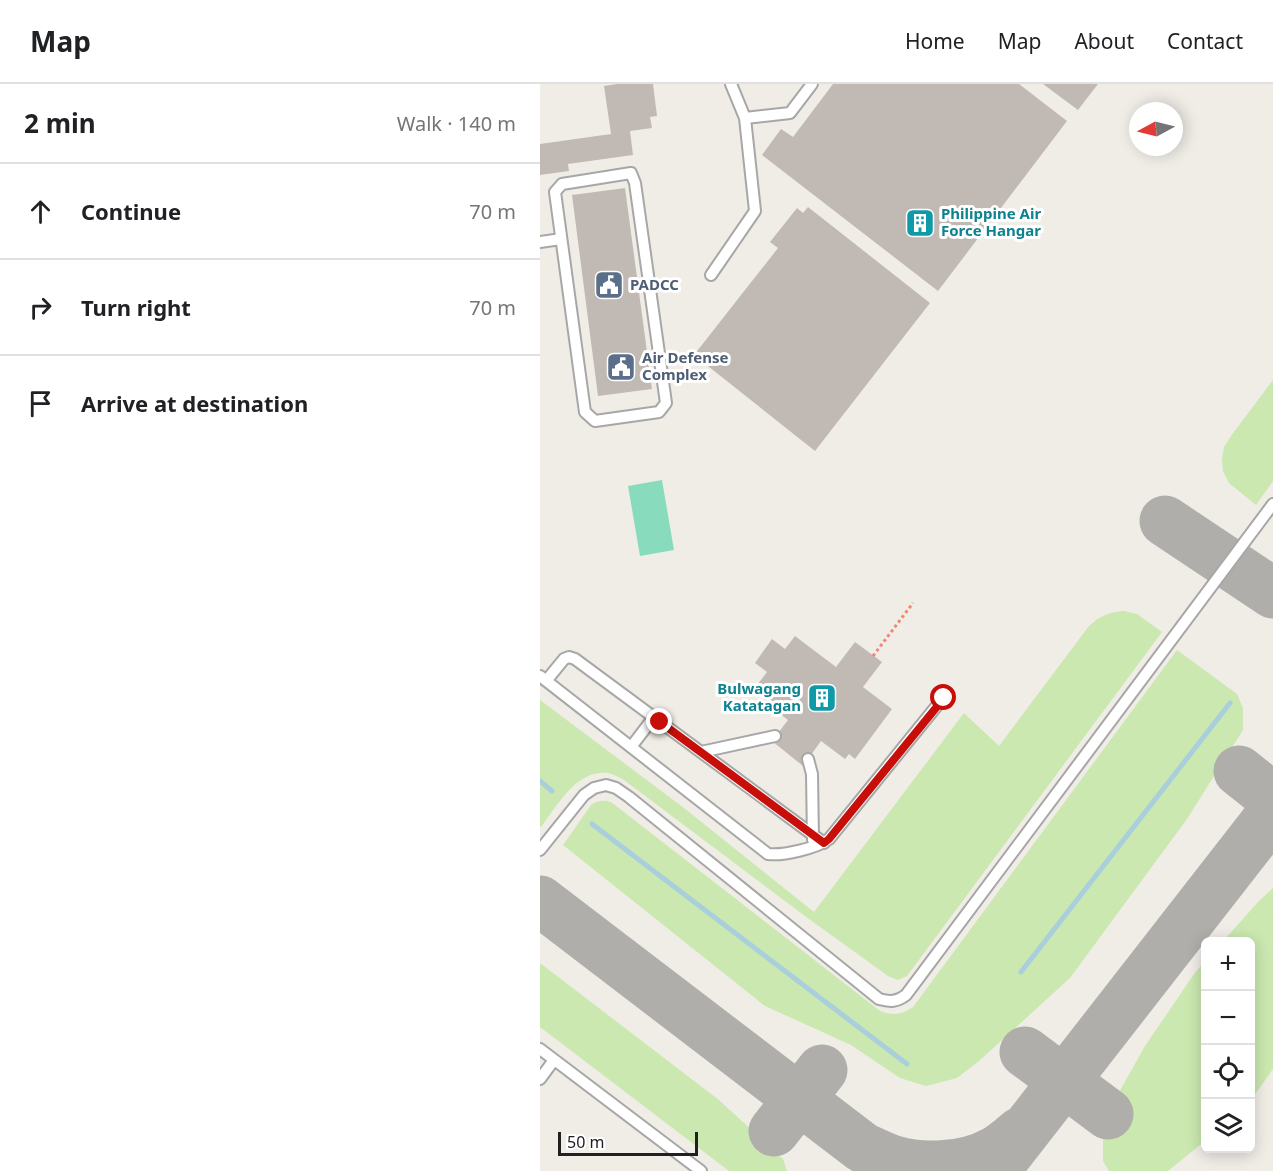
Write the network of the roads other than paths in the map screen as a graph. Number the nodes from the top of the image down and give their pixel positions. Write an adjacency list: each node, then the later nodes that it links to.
1 (731, 84): 3 (lane)
2 (812, 84): 3 (lane)
3 (745, 118): 6 (lane)
4 (561, 239): 4 (lane); 5 (lane)
5 (540, 242)
6 (711, 275)
7 (1273, 504): 18 (lane)
8 (543, 679): 10 (lane); 12 (lane)
9 (944, 698): 16 (lane)
10 (654, 717): 12 (lane); 13 (lane)
11 (776, 736): 13 (lane)
12 (630, 747): 17 (lane)
13 (701, 752): 15 (lane)
14 (808, 759): 15 (lane)
15 (813, 835): 16 (lane); 17 (lane)
16 (824, 843): 17 (lane)
17 (801, 849)
18 (540, 850)
19 (540, 1049): 20 (lane)
20 (554, 1060): 21 (lane); 22 (lane)
21 (540, 1079)
22 (701, 1171)

